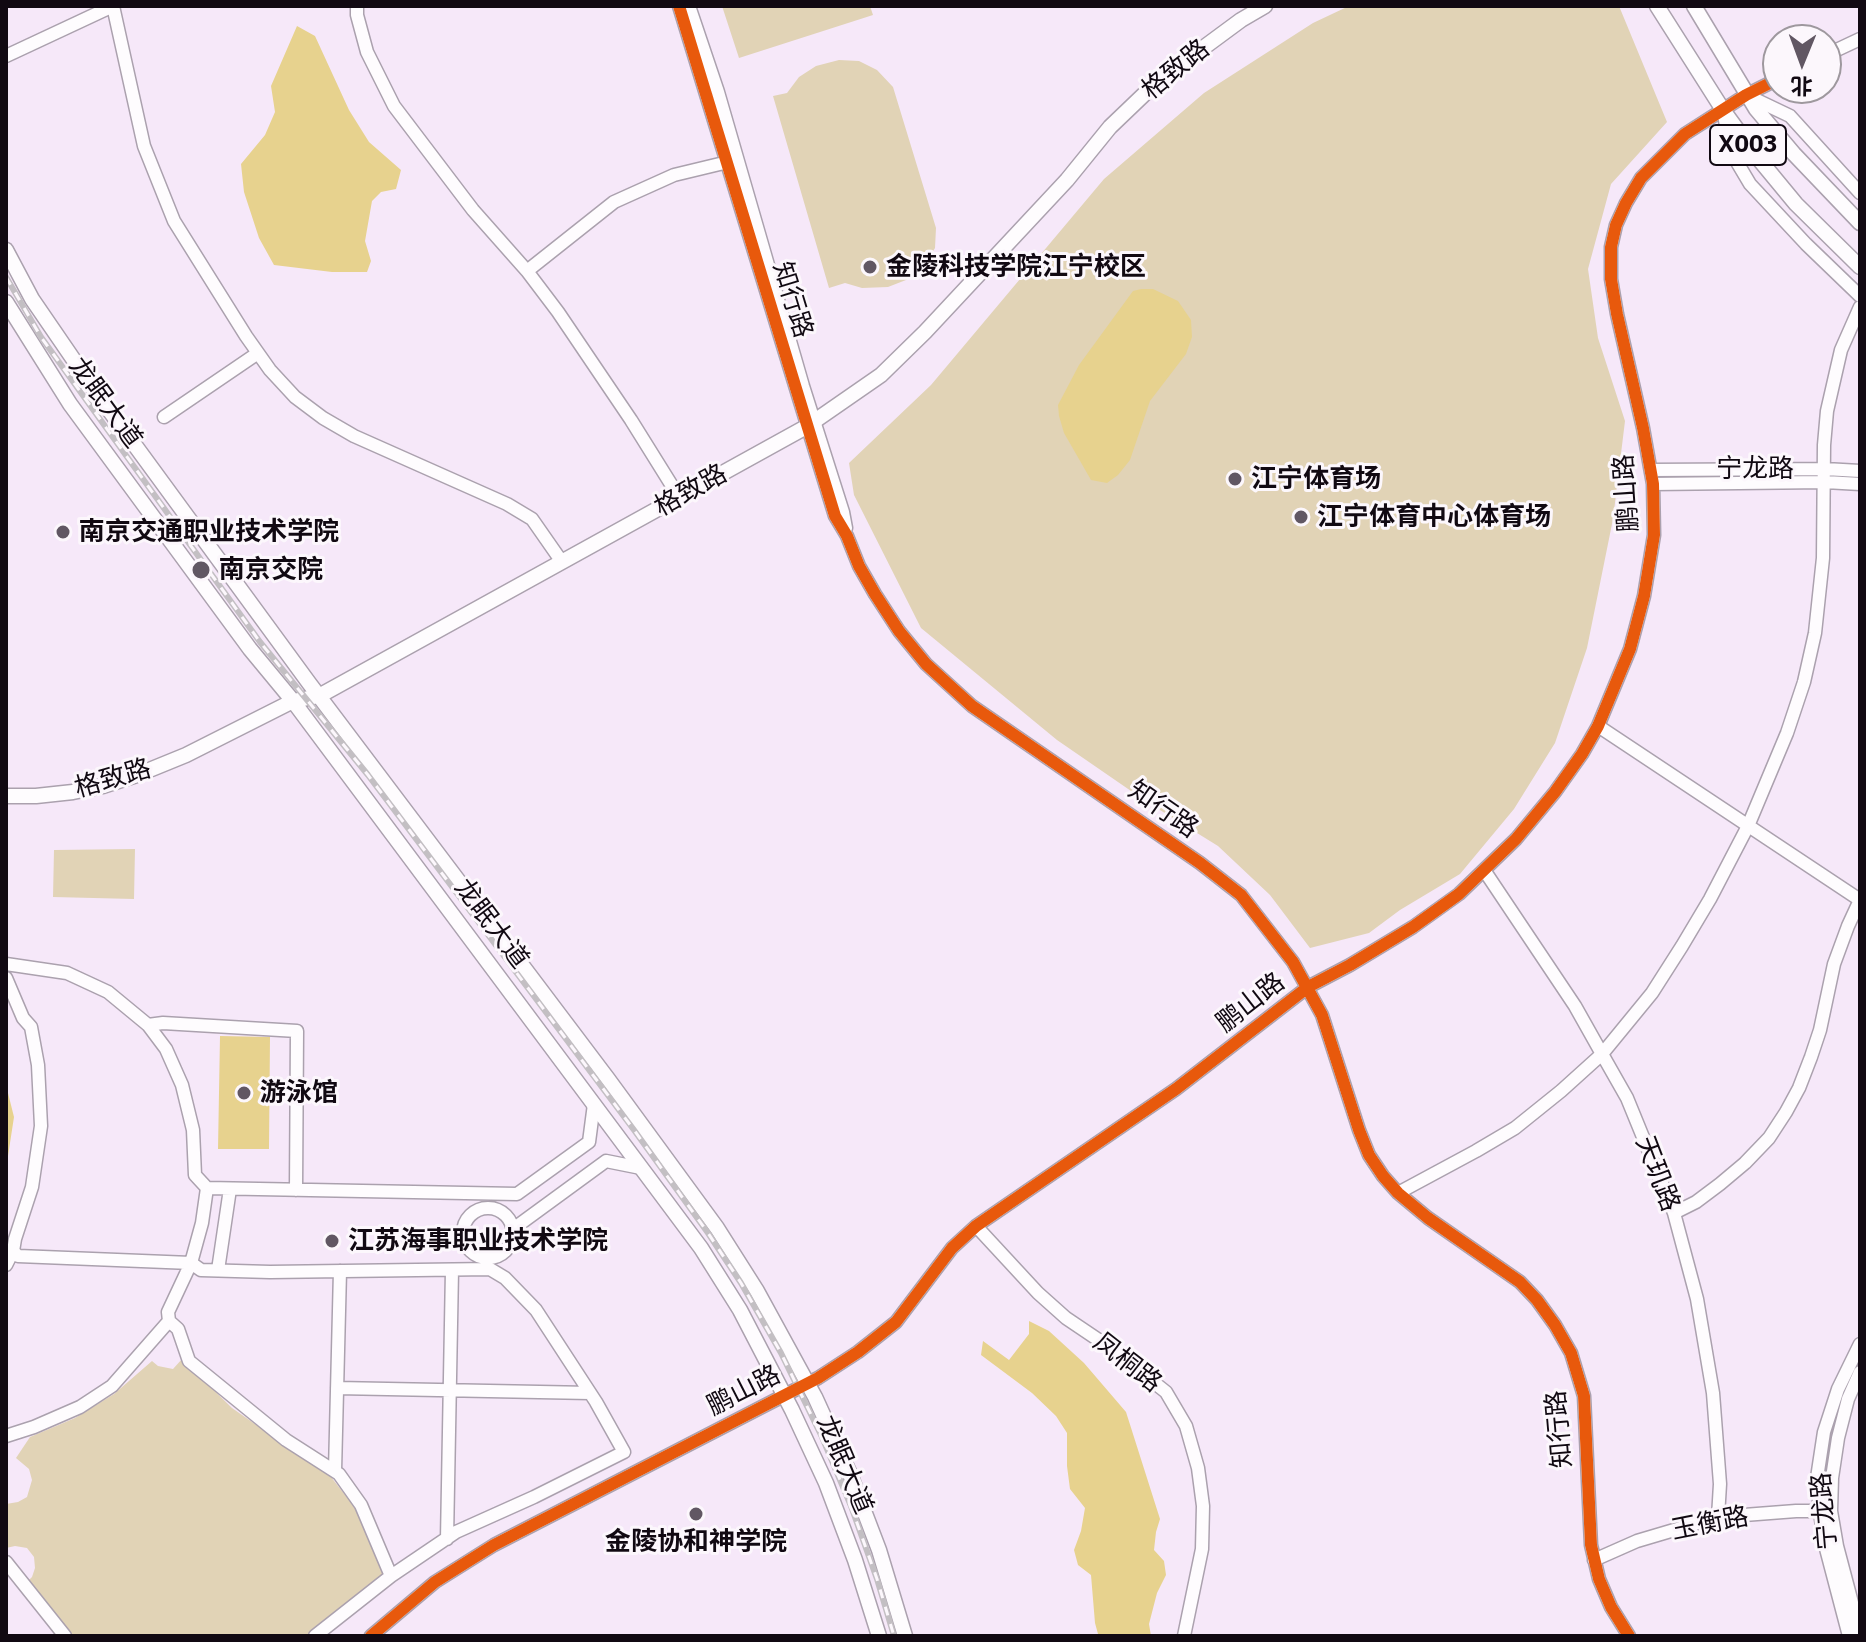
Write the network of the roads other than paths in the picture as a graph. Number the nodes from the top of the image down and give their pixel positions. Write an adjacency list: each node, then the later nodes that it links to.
1 (113, 6): 8 (street); 21 (street)
2 (357, 6): 17 (street)
3 (679, 6): 12 (street, 知行路)
4 (689, 6): 23 (street, 知行路)
5 (1265, 6): 23 (main road, 格致路)
6 (1657, 6): 11 (main road, X003)
7 (1694, 6): 10 (main road, X003)
8 (6, 56)
9 (1762, 87): 10 (street, 鹏山路)
10 (1746, 95): 11 (street, 鹏山路); 13 (street); 14 (main road, X003)
11 (1723, 110): 16 (main road, X003); 18 (street); 24 (street, 鹏山路)
12 (728, 162): 17 (street); 23 (street, 知行路)
13 (1860, 193)
14 (1860, 223)
15 (6, 250): 31 (main road, 龙眠大道)
16 (1860, 267)
17 (527, 271): 29 (street)
18 (1860, 296)
19 (6, 302): 32 (main road, 龙眠大道)
20 (1860, 307): 26 (street)
21 (258, 353): 22 (street); 30 (street)
22 (164, 417)
23 (811, 424): 29 (main road, 格致路); 40 (street, 知行路)
24 (1651, 470): 26 (street, 宁龙路); 27 (street, 鹏山路)
25 (1860, 471): 26 (street, 宁龙路)
26 (1825, 475): 27 (street, 宁龙路); 28 (street, 宁龙路); 35 (street)
27 (1653, 484): 33 (street, 鹏山路)
28 (1860, 484)
29 (679, 497): 30 (main road, 格致路)
30 (562, 562): 31 (main road, 格致路)
31 (319, 696): 32 (main road, 格致路); 64 (main road, 龙眠大道)
32 (293, 701): 34 (main road, 格致路); 43 (main road, 龙眠大道)
33 (1598, 726): 35 (street); 36 (street, 鹏山路)
34 (6, 796)
35 (1748, 826): 37 (street); 42 (street)
36 (1484, 870): 40 (street, 鹏山路); 42 (street, 天玑路)
37 (1860, 900): 51 (street)
38 (6, 964): 41 (street)
39 (6, 978): 54 (street)
40 (1308, 987): 48 (street, 知行路); 52 (street, 鹏山路)
41 (148, 1025): 45 (street); 47 (street)
42 (1602, 1054): 48 (street); 51 (street, 天玑路)
43 (594, 1104): 44 (main road, 龙眠大道); 49 (street)
44 (641, 1168): 53 (street); 68 (main road, 龙眠大道)
45 (207, 1188): 46 (street); 55 (street)
46 (230, 1189): 47 (street); 58 (street)
47 (296, 1190): 49 (street)
48 (1398, 1193): 74 (street, 知行路)
49 (489, 1194): 50 (street)
50 (488, 1208): 53 (street); 56 (street)
51 (1674, 1213): 72 (street, 天玑路)
52 (976, 1226): 64 (street, 鹏山路); 83 (street, 凤桐路)
53 (513, 1229): 56 (street)
54 (13, 1251): 55 (street); 57 (street)
55 (191, 1263): 58 (street); 61 (street)
56 (491, 1264): 59 (street); 67 (street)
57 (6, 1265)
58 (218, 1270): 60 (street)
59 (452, 1270): 60 (street); 66 (street)
60 (340, 1271): 65 (street)
61 (169, 1321): 69 (street); 70 (street)
62 (1860, 1344): 71 (street, 宁龙路)
63 (1860, 1372): 71 (street, 宁龙路)
64 (807, 1383): 68 (street, 鹏山路); 82 (main road, 龙眠大道)
65 (337, 1388): 66 (street); 70 (street)
66 (449, 1390): 67 (street); 73 (street)
67 (590, 1393): 73 (street)
68 (784, 1395): 80 (street, 鹏山路); 81 (main road, 龙眠大道)
69 (6, 1436)
70 (335, 1471): 76 (street)
71 (1825, 1512): 72 (street, 玉衡路); 77 (street, 宁龙路); 85 (street, 宁龙路)
72 (1718, 1517): 74 (street, 玉衡路)
73 (447, 1539): 76 (street)
74 (1594, 1560): 84 (street, 知行路)
75 (6, 1562): 78 (street)
76 (391, 1576): 79 (street)
77 (1860, 1633)
78 (65, 1636)
79 (315, 1636)
80 (371, 1636)
81 (879, 1636)
82 (905, 1636)
83 (1184, 1636)
84 (1629, 1636)
85 (1849, 1636)

